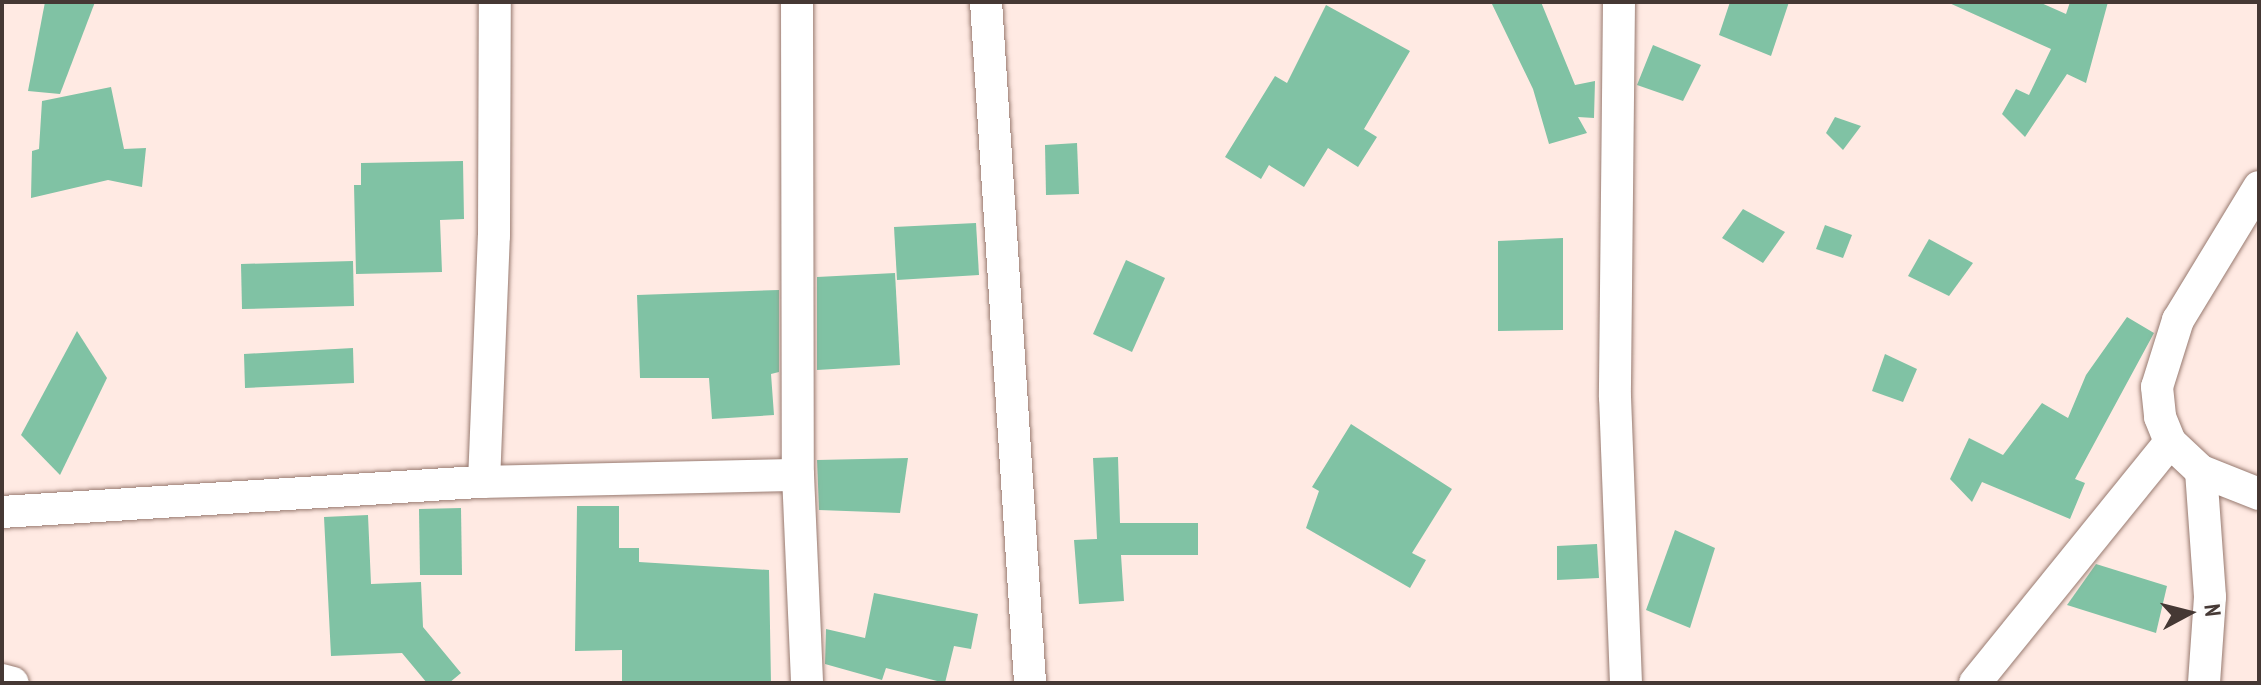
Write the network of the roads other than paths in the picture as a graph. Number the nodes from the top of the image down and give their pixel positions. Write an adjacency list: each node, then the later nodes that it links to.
1 (495, 2): 9 (street)
2 (797, 2): 8 (street)
3 (986, 2): 15 (street)
4 (1619, 2): 16 (street)
5 (2259, 187): 6 (street)
6 (2170, 442): 7 (street); 17 (street)
7 (2201, 471): 10 (street); 18 (street)
8 (798, 475): 9 (street); 14 (street)
9 (484, 482): 11 (street)
10 (2259, 494)
11 (2, 512)
12 (2, 680): 13 (street)
13 (13, 683)
14 (807, 683)
15 (1030, 683)
16 (1626, 683)
17 (1975, 683)
18 (2204, 683)

